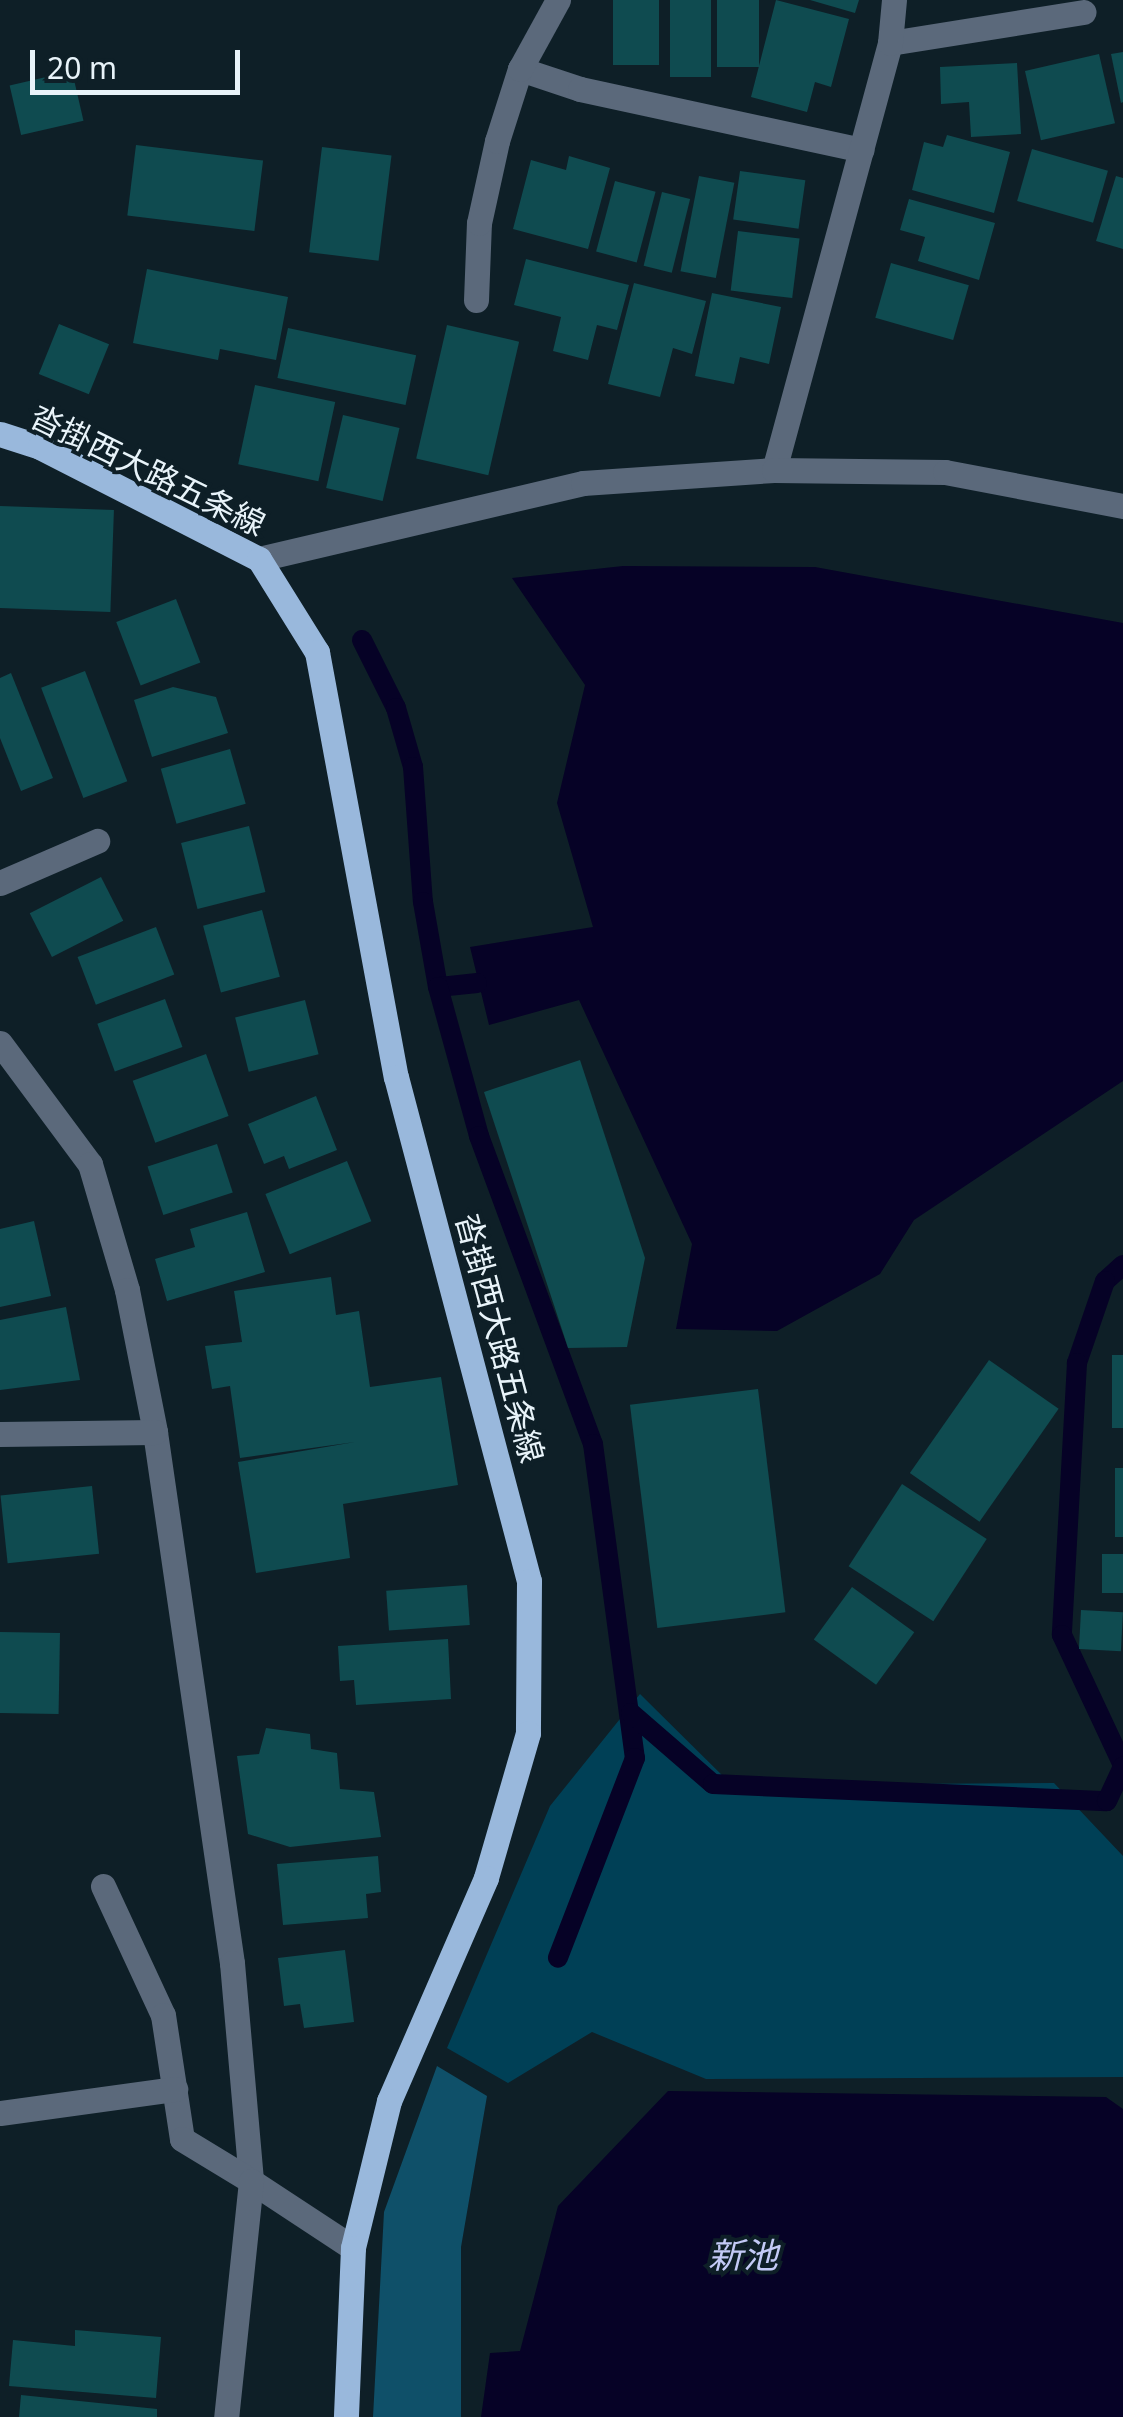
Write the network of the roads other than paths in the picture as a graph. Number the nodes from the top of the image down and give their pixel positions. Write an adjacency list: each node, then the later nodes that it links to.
1 (558, 0): 5 (street)
2 (894, 0): 4 (street)
3 (1084, 12): 4 (street)
4 (890, 42): 6 (street)
5 (520, 69): 6 (street); 7 (street)
6 (861, 150): 9 (street)
7 (476, 300)
8 (0, 434): 11 (main road, 沓掛西大路五条線)
9 (774, 470): 10 (street); 11 (street)
10 (1123, 506)
11 (260, 559): 21 (main road, 沓掛西大路五条線)
12 (97, 841): 13 (street)
13 (0, 883)
14 (0, 1043): 15 (street)
15 (155, 1432): 16 (street); 20 (street)
16 (0, 1434)
17 (103, 1886): 18 (street)
18 (175, 2089): 19 (street); 20 (street)
19 (0, 2113)
20 (251, 2181): 21 (street); 22 (street)
21 (353, 2248): 23 (main road, 沓掛西大路五条線)
22 (226, 2417)
23 (346, 2417)

